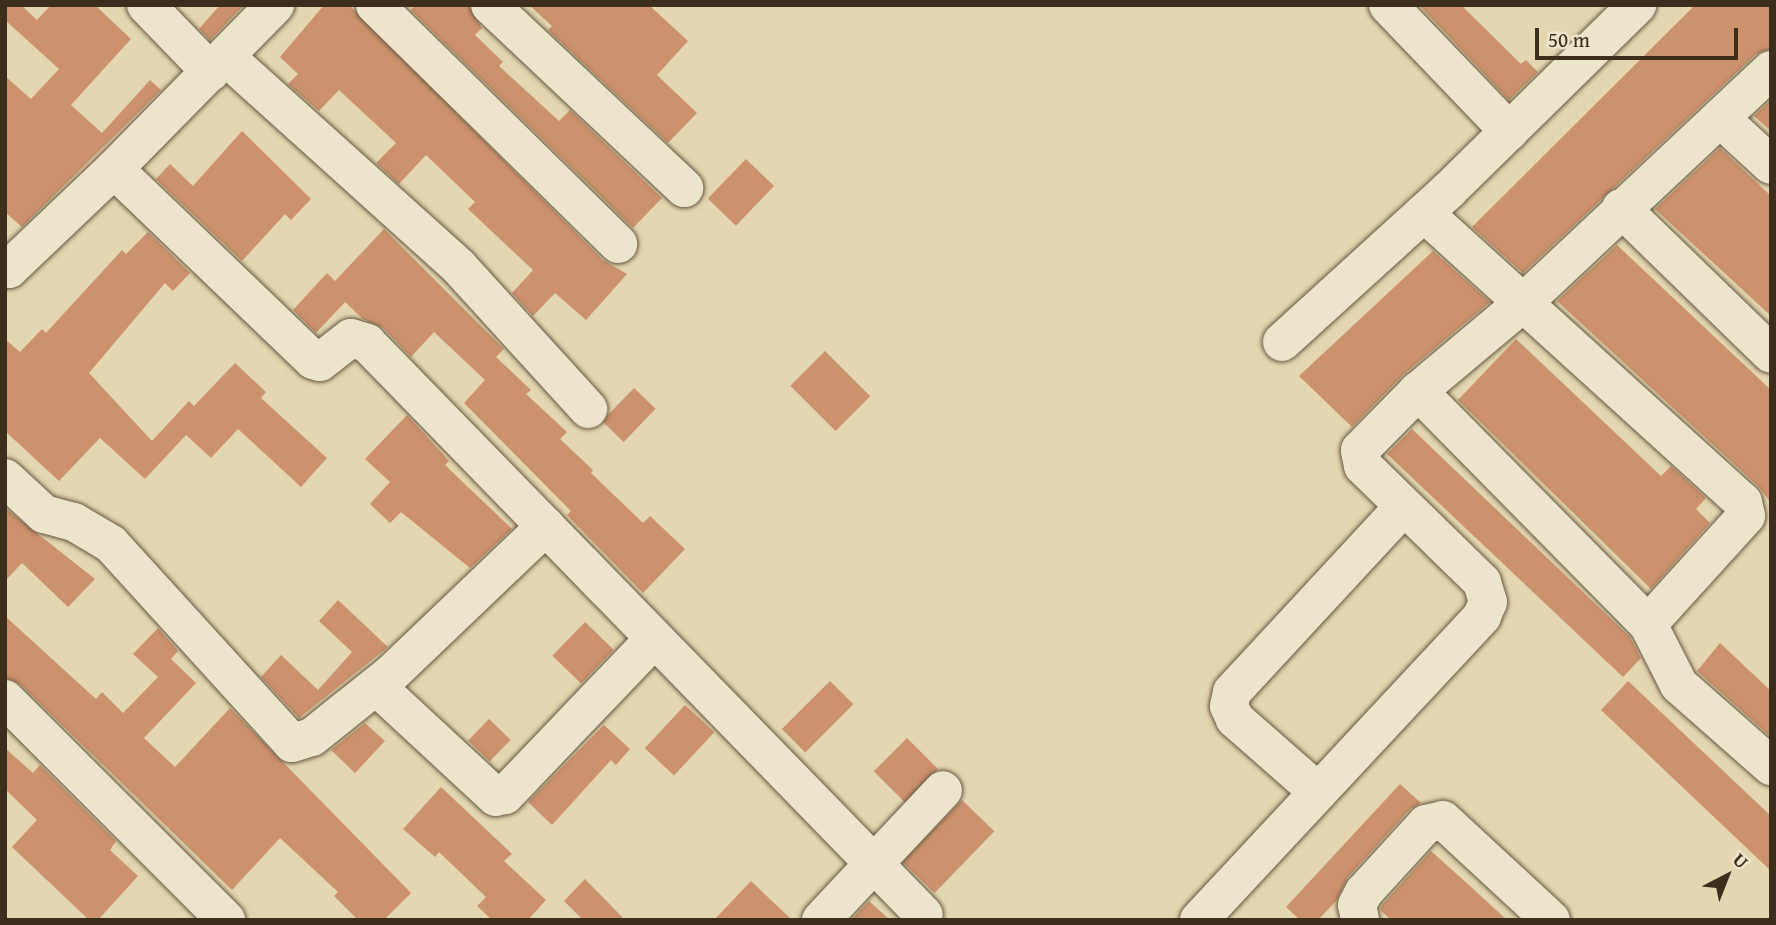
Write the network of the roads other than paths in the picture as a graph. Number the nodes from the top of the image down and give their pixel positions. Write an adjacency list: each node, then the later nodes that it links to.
1 (146, 5): 7 (street)
2 (275, 5): 7 (street)
3 (375, 5): 16 (street)
4 (490, 5): 13 (street)
5 (1388, 5): 10 (street)
6 (1637, 5): 10 (street)
7 (218, 64): 12 (street); 22 (street)
8 (1771, 70): 9 (street)
9 (1720, 118): 11 (street); 14 (street)
10 (1509, 131): 15 (street)
11 (1771, 165)
12 (114, 169): 17 (street); 25 (street)
13 (684, 188)
14 (1621, 208): 18 (street); 20 (street)
15 (1424, 213): 18 (street); 19 (street)
16 (618, 244)
17 (6, 269)
18 (1524, 302): 21 (street); 26 (street)
19 (1282, 342)
20 (1771, 354)
21 (1418, 391): 24 (street); 26 (street)
22 (588, 409)
23 (5, 478): 28 (street)
24 (1404, 506): 32 (street); 32 (street)
25 (545, 526): 27 (street); 28 (street)
26 (1648, 624): 30 (street)
27 (654, 639): 28 (street); 33 (street)
28 (376, 686)
29 (5, 699): 35 (street)
30 (1771, 766)
31 (943, 790): 33 (street)
32 (1318, 792): 37 (street)
33 (873, 865): 34 (street); 36 (street)
34 (924, 915)
35 (226, 920)
36 (821, 920)
37 (1199, 920)
38 (1360, 920): 39 (street)
39 (1551, 920)

